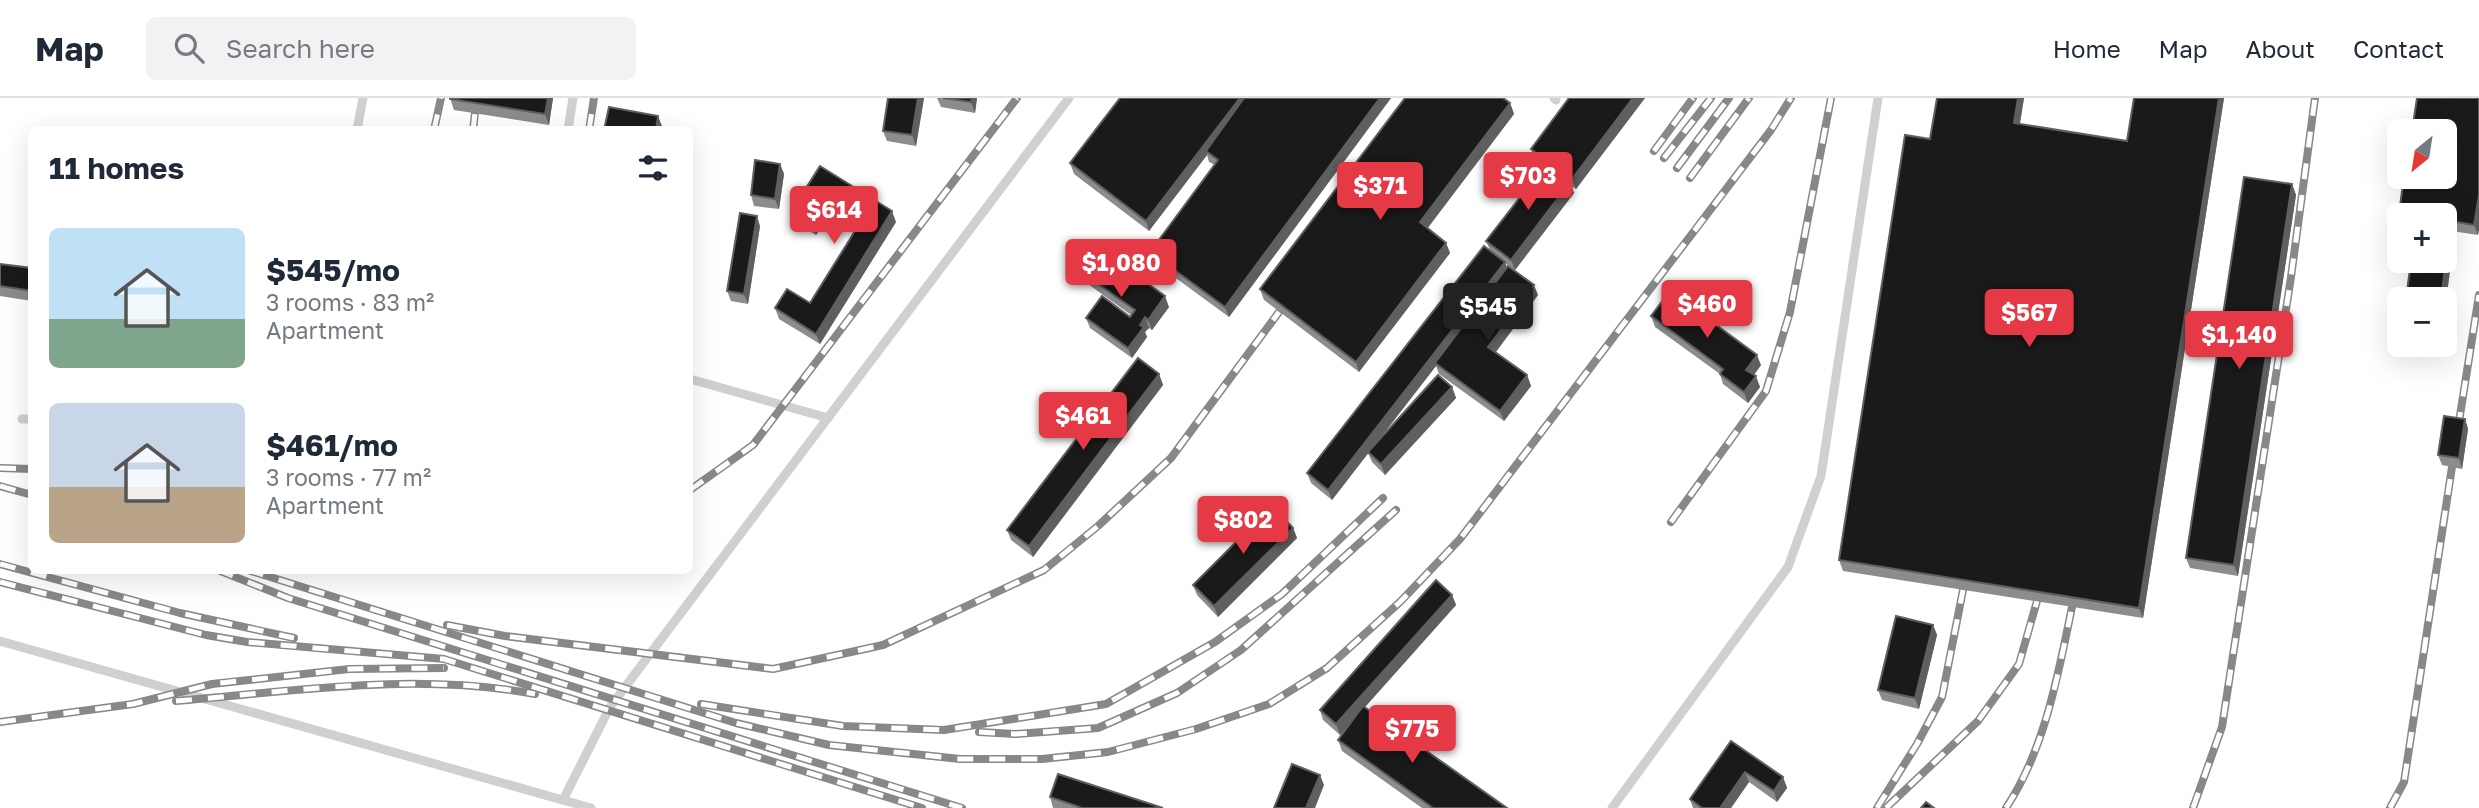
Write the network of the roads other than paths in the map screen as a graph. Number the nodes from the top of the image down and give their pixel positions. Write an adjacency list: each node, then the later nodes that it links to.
1 (363, 98): 5 (lane)
2 (573, 98): 6 (lane)
3 (1069, 98): 8 (lane)
4 (1878, 98): 12 (lane)
5 (358, 126)
6 (569, 126)
7 (693, 380): 8 (lane)
8 (828, 418): 10 (lane)
9 (0, 641): 10 (lane)
10 (563, 800): 11 (lane)
11 (591, 808)
12 (1612, 808)

